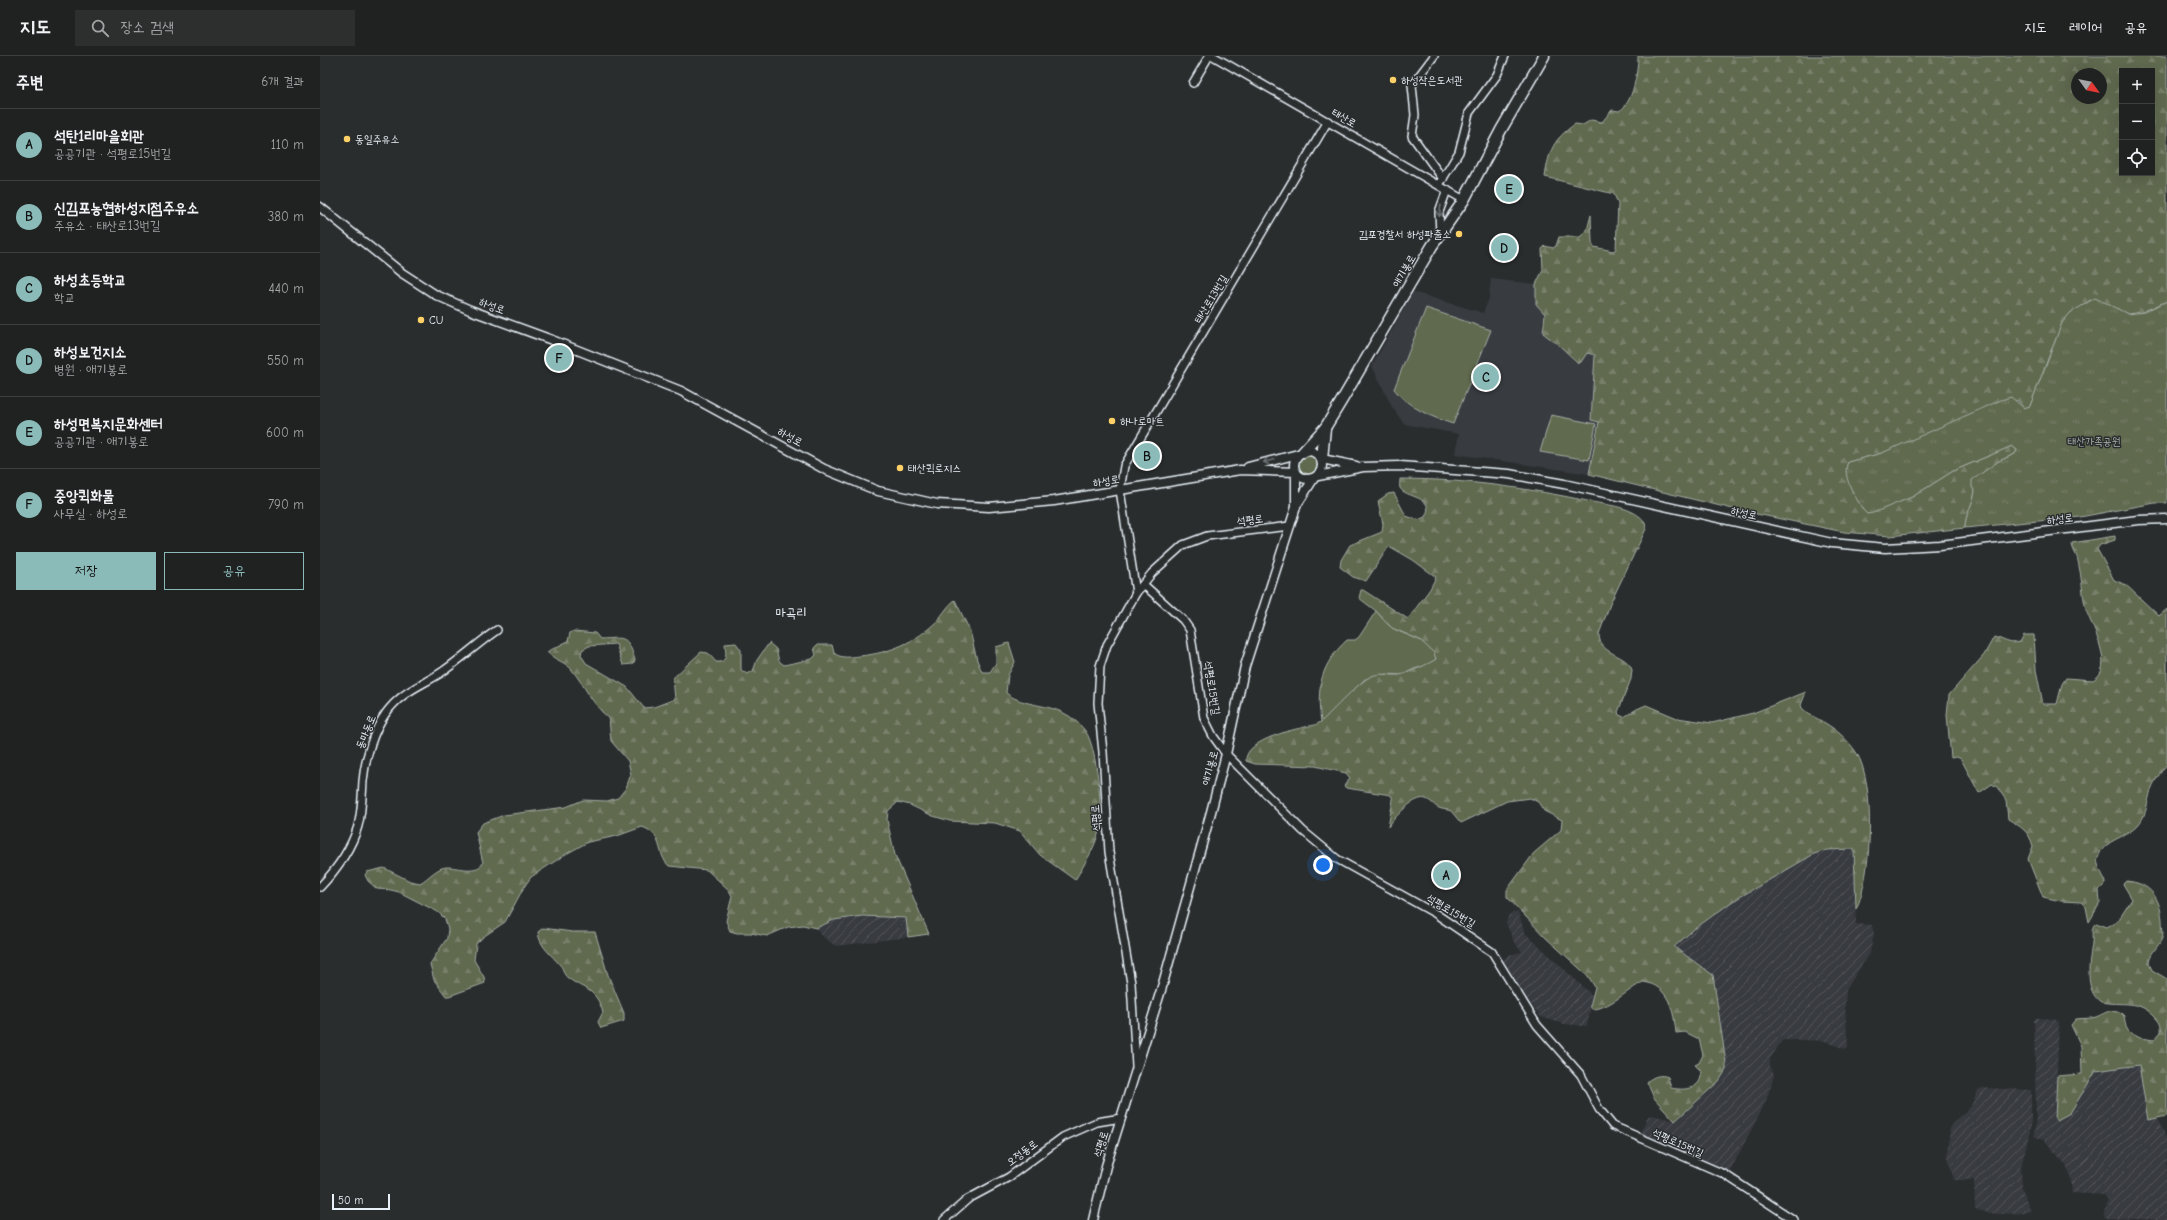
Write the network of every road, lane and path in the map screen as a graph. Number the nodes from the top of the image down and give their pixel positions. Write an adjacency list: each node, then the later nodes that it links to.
1 (1209, 56): 6 (street)
2 (1213, 56): 7 (street, 태산로)
3 (1434, 56): 8 (street, 태산로)
4 (1505, 56): 8 (street)
5 (1544, 56): 10 (main road, 애기봉로)
6 (1192, 83)
7 (1328, 121): 8 (street, 태산로); 20 (street, 태산로13번길)
8 (1441, 182): 9 (street, 태산로)
9 (1447, 190): 10 (street, 태산로); 12 (street, one-way to 12)
10 (1464, 200): 12 (main road, 애기봉로)
11 (320, 207): 20 (street, 하성로)
12 (1440, 234): 13 (main road, 애기봉로)
13 (1325, 428): 14 (main road, 애기봉로); 15 (main road)
14 (1300, 453): 15 (street); 17 (street, one-way to 17); 18 (street)
15 (1322, 459): 16 (street); 19 (street)
16 (1363, 467): 19 (street, 하성로); 22 (street, 하성로)
17 (1240, 470): 18 (street, 하성로); 20 (street, 하성로)
18 (1296, 472): 19 (street); 21 (street, 애기봉로)
19 (1316, 477): 21 (street)
20 (1120, 490): 25 (street, 태산로13번길)
21 (1296, 507): 23 (street, 애기봉로)
22 (2167, 519)
23 (1290, 526): 24 (street, 석평로); 27 (street, 애기봉로)
24 (1143, 584): 25 (street, 석평로); 27 (street, 석평로15번길)
25 (1136, 593): 29 (street, 석평로)
26 (497, 630): 28 (street, 동마동로)
27 (1226, 754): 29 (street, 애기봉로); 33 (street, 석평로15번길)
28 (320, 887)
29 (1136, 1069): 30 (street, 석평로)
30 (1121, 1118): 31 (street, 오정동로); 32 (street, 석평로)
31 (944, 1220)
32 (1093, 1220)
33 (1794, 1220)

